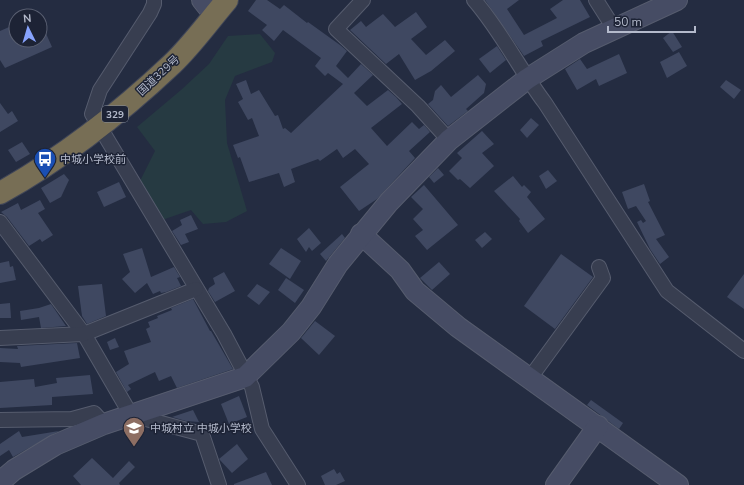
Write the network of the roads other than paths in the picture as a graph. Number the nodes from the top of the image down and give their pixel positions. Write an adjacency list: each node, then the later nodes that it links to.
1 (154, 0): 9 (street)
2 (363, 0): 10 (street)
3 (596, 0): 7 (street)
4 (677, 0): 7 (street)
5 (476, 1): 8 (street)
6 (215, 5): 9 (highway, 国道329号 / 329)
7 (615, 30): 8 (street)
8 (527, 79): 10 (street); 18 (street)
9 (99, 128): 11 (highway, 国道329号 / 329); 15 (street)
10 (449, 140): 13 (street)
11 (0, 193)
12 (0, 222): 16 (street)
13 (361, 234): 19 (street); 20 (street)
14 (599, 267): 20 (street)
15 (196, 289): 16 (street); 19 (street)
16 (84, 334): 17 (street); 21 (street)
17 (0, 338)
18 (744, 351)
19 (246, 377): 21 (street); 27 (street)
20 (530, 378): 24 (street)
21 (132, 415): 23 (street); 26 (street)
22 (0, 420): 23 (street)
23 (104, 424): 25 (street)
24 (598, 426): 28 (street); 29 (street)
25 (0, 482)
26 (219, 485)
27 (298, 485)
28 (556, 485)
29 (678, 485)

